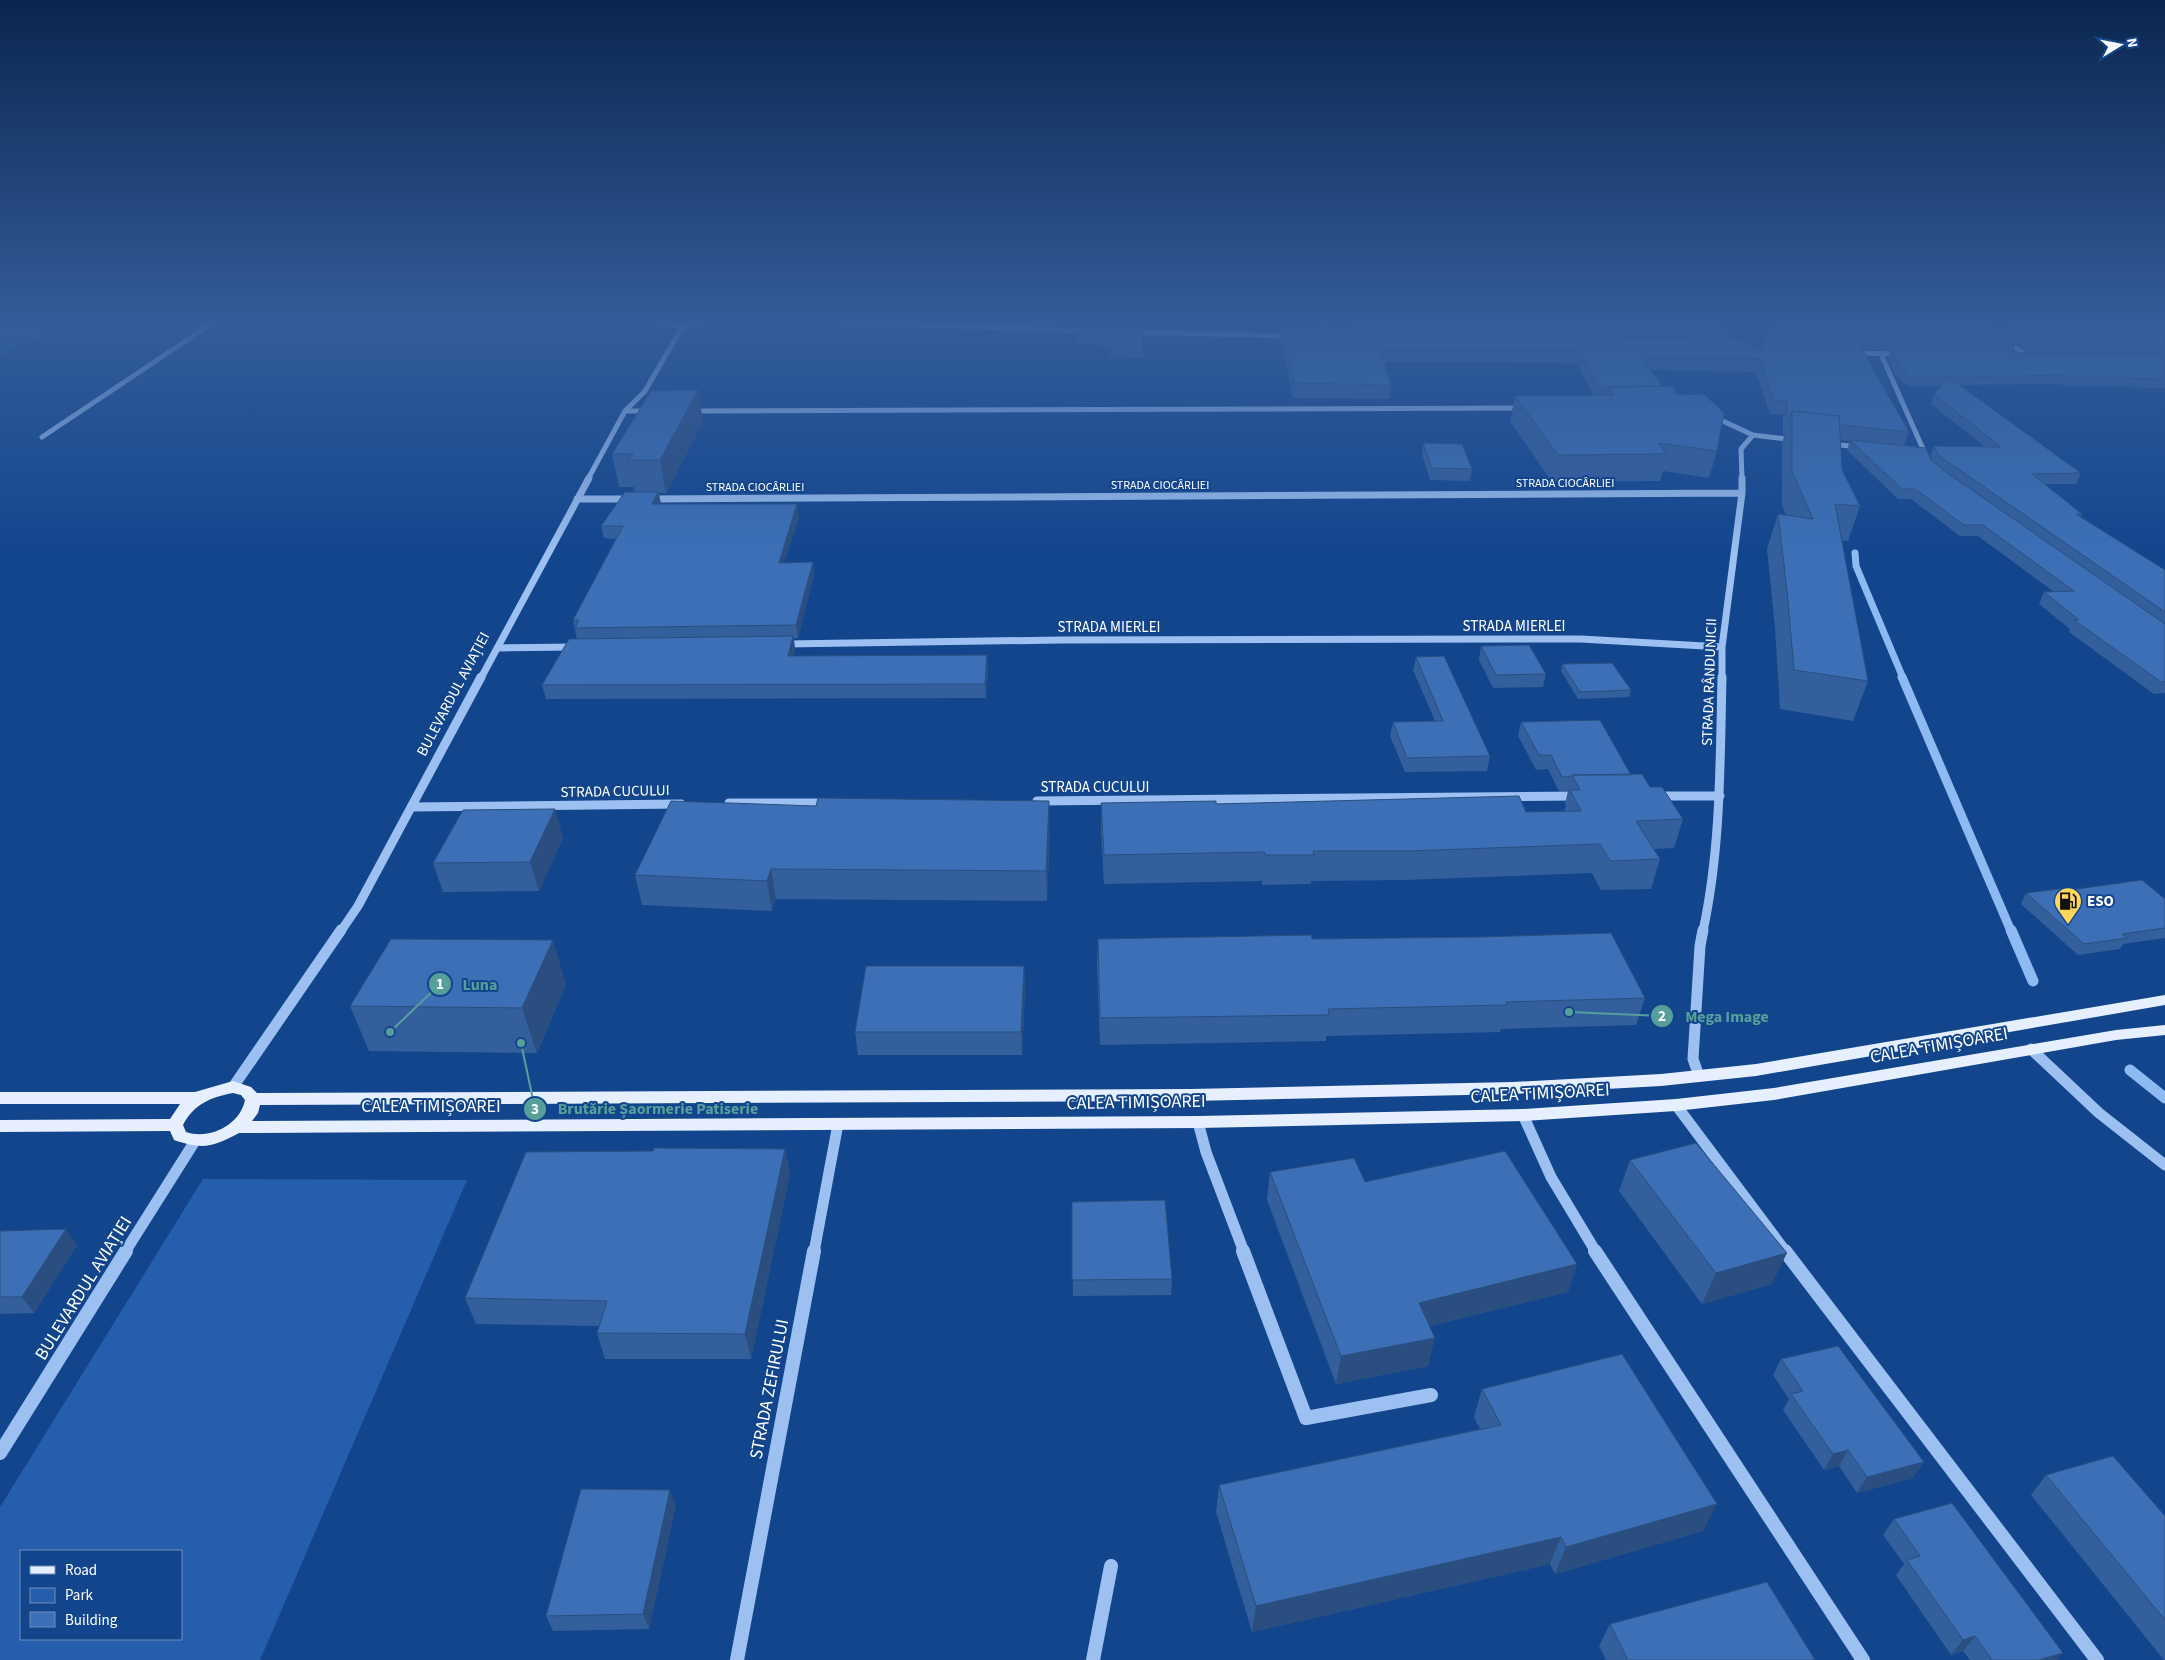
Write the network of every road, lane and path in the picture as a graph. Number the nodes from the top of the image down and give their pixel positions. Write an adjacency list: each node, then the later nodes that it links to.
1 (98, 399): 10 (street)
2 (637, 399): 5 (street, BULEVARDUL AVIAȚIEI)
3 (1901, 399): 15 (street)
4 (1529, 408): 7 (street)
5 (625, 411): 6 (street); 18 (street, BULEVARDUL AVIAȚIEI)
6 (654, 411)
7 (682, 411)
8 (1706, 414): 9 (street)
9 (1753, 435): 11 (street); 17 (street, STRADA RÂNDUNICII)
10 (42, 437)
11 (1800, 440)
12 (1818, 442): 13 (street)
13 (1866, 447)
14 (1915, 453): 15 (street)
15 (1924, 454): 16 (street)
16 (1932, 468)
17 (1742, 493): 18 (street, STRADA CIOCÂRLIEI); 21 (street, STRADA RÂNDUNICII)
18 (577, 499): 22 (street, BULEVARDUL AVIAȚIEI)
19 (779, 644): 21 (street, STRADA MIERLEI)
20 (582, 647): 22 (street)
21 (1722, 647): 25 (street, STRADA RÂNDUNICII)
22 (497, 648): 30 (street, BULEVARDUL AVIAȚIEI)
23 (1589, 796): 26 (street, STRADA CUCULUI)
24 (1646, 796): 25 (street)
25 (1720, 796): 34 (street, STRADA RÂNDUNICII)
26 (1026, 801)
27 (837, 803): 29 (street)
28 (687, 804): 30 (street, STRADA CUCULUI)
29 (717, 804)
30 (411, 806): 35 (street, BULEVARDUL AVIAȚIEI)
31 (2165, 1000): 34 (main road, CALEA TIMIȘOAREI)
32 (2165, 1030): 33 (main road, CALEA TIMIȘOAREI)
33 (2031, 1049): 39 (main road, CALEA TIMIȘOAREI); 47 (street)
34 (1699, 1076): 38 (main road, CALEA TIMIȘOAREI)
35 (233, 1088): 37 (main road); 38 (main road)
36 (0, 1098): 37 (main road)
37 (197, 1098): 43 (main road)
38 (253, 1099): 45 (main road)
39 (1676, 1105): 40 (main road, CALEA TIMIȘOAREI); 54 (street)
40 (1523, 1115): 41 (main road, CALEA TIMIȘOAREI); 53 (street)
41 (1198, 1122): 42 (main road, CALEA TIMIȘOAREI); 48 (street)
42 (838, 1124): 45 (main road, CALEA TIMIȘOAREI); 51 (street, STRADA ZEFIRULUI)
43 (175, 1125): 44 (main road); 46 (main road)
44 (0, 1126)
45 (237, 1127): 46 (main road)
46 (195, 1141): 49 (street, BULEVARDUL AVIAȚIEI)
47 (2165, 1165)
48 (1431, 1395)
49 (0, 1453)
50 (1111, 1566): 52 (street)
51 (737, 1660)
52 (1093, 1660)
53 (1863, 1660)
54 (2098, 1660)

